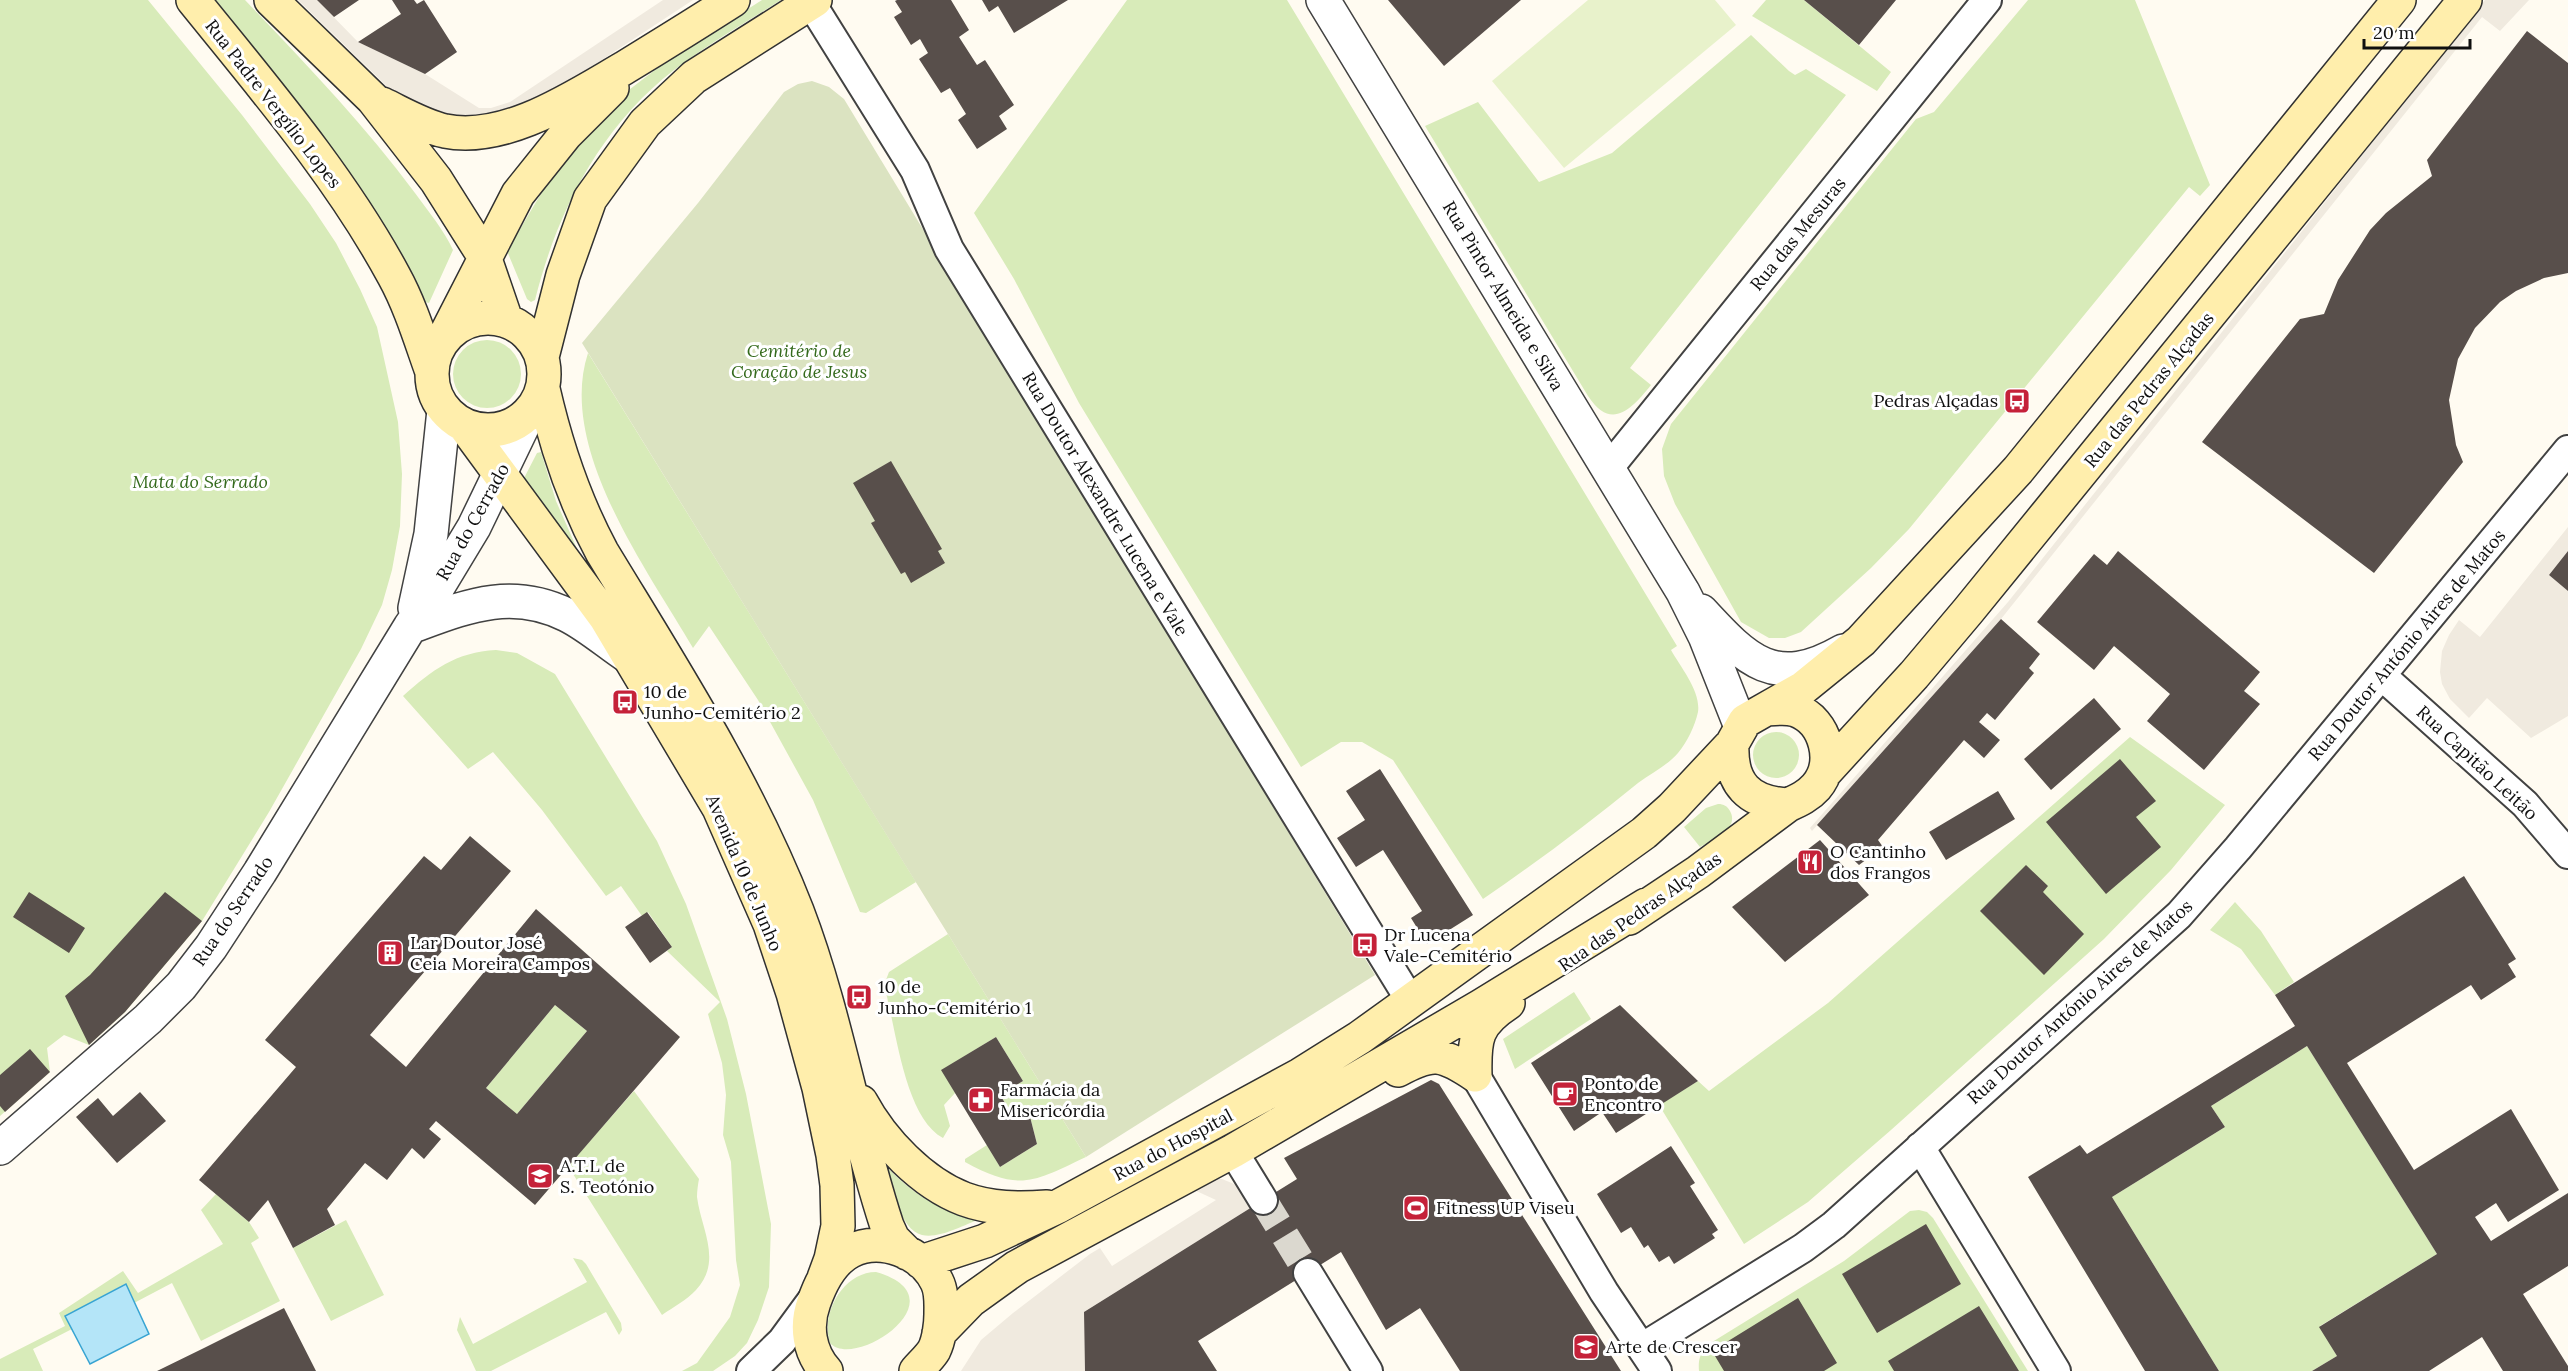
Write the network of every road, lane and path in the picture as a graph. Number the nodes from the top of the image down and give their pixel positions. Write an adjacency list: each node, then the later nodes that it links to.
1 (193, 0): 15 (main road, Rua Padre Vergílio Lopes)
2 (271, 0): 10 (main road)
3 (732, 0): 9 (main road)
4 (1323, 0): 19 (street, Rua Pintor Almeida e Silva)
5 (1987, 0): 19 (street, Rua das Mesuras)
6 (2399, 0): 24 (main road)
7 (2465, 0): 29 (main road, Rua das Pedras Alçadas)
8 (813, 1): 14 (main road); 33 (street, Rua Doutor Alexandre Lucena e Vale)
9 (677, 36): 10 (main road); 11 (main road)
10 (373, 99): 11 (main road)
11 (484, 256): 12 (main road); 13 (main road)
12 (506, 320): 13 (main road); 14 (main road)
13 (444, 338): 15 (main road)
14 (542, 357): 16 (main road)
15 (431, 369): 17 (main road)
16 (536, 401): 17 (main road); 20 (street, Rua do Cerrado); 34 (main road, Avenida 10 de Junho)
17 (454, 418): 20 (main road, Avenida 10 de Junho); 22 (street)
18 (2568, 450): 26 (street, Rua Doutor António Aires de Matos)
19 (1608, 469): 21 (street, Rua Pintor Almeida e Silva)
20 (500, 477): 22 (street, Rua do Cerrado); 25 (main road, Avenida 10 de Junho)
21 (1683, 592): 23 (street, Rua Pintor Almeida e Silva); 28 (street, Rua Pintor Almeida e Silva)
22 (410, 627): 25 (street); 38 (street, Rua do Serrado)
23 (1726, 638): 24 (street, Rua Pintor Almeida e Silva); 27 (street)
24 (1861, 641): 27 (main road)
25 (629, 657): 43 (main road, Avenida 10 de Junho)
26 (2382, 676): 31 (street, Rua Capitão Leitão); 37 (street, Rua Doutor António Aires de Matos)
27 (1776, 704): 28 (main road); 29 (main road)
28 (1736, 736): 30 (main road); 33 (main road)
29 (1825, 772): 30 (main road, Rua das Pedras Alçadas)
30 (1788, 805): 32 (main road, Rua das Pedras Alçadas)
31 (2568, 854)
32 (1646, 905): 35 (main road, Rua das Pedras Alçadas); 36 (main road, Rua do Hospital)
33 (1410, 1000): 40 (main road, Rua do Hospital)
34 (844, 1068): 40 (main road); 41 (main road, Avenida 10 de Junho)
35 (1475, 1075): 36 (main road, Rua do Hospital); 44 (street)
36 (1242, 1145): 39 (street); 45 (main road, Rua do Hospital)
37 (1920, 1147): 44 (street, Rua Doutor António Aires de Matos); 50 (street)
38 (0, 1148)
39 (1263, 1200)
40 (1059, 1206): 41 (main road, Rua do Hospital)
41 (914, 1258): 43 (main road); 45 (main road, Avenida 10 de Junho)
42 (1308, 1273): 48 (street)
43 (820, 1286): 46 (main road, Avenida 10 de Junho); 47 (street)
44 (1643, 1347): 49 (street)
45 (929, 1356)
46 (821, 1365)
47 (751, 1371)
48 (1368, 1371)
49 (1658, 1371)
50 (2056, 1371)

